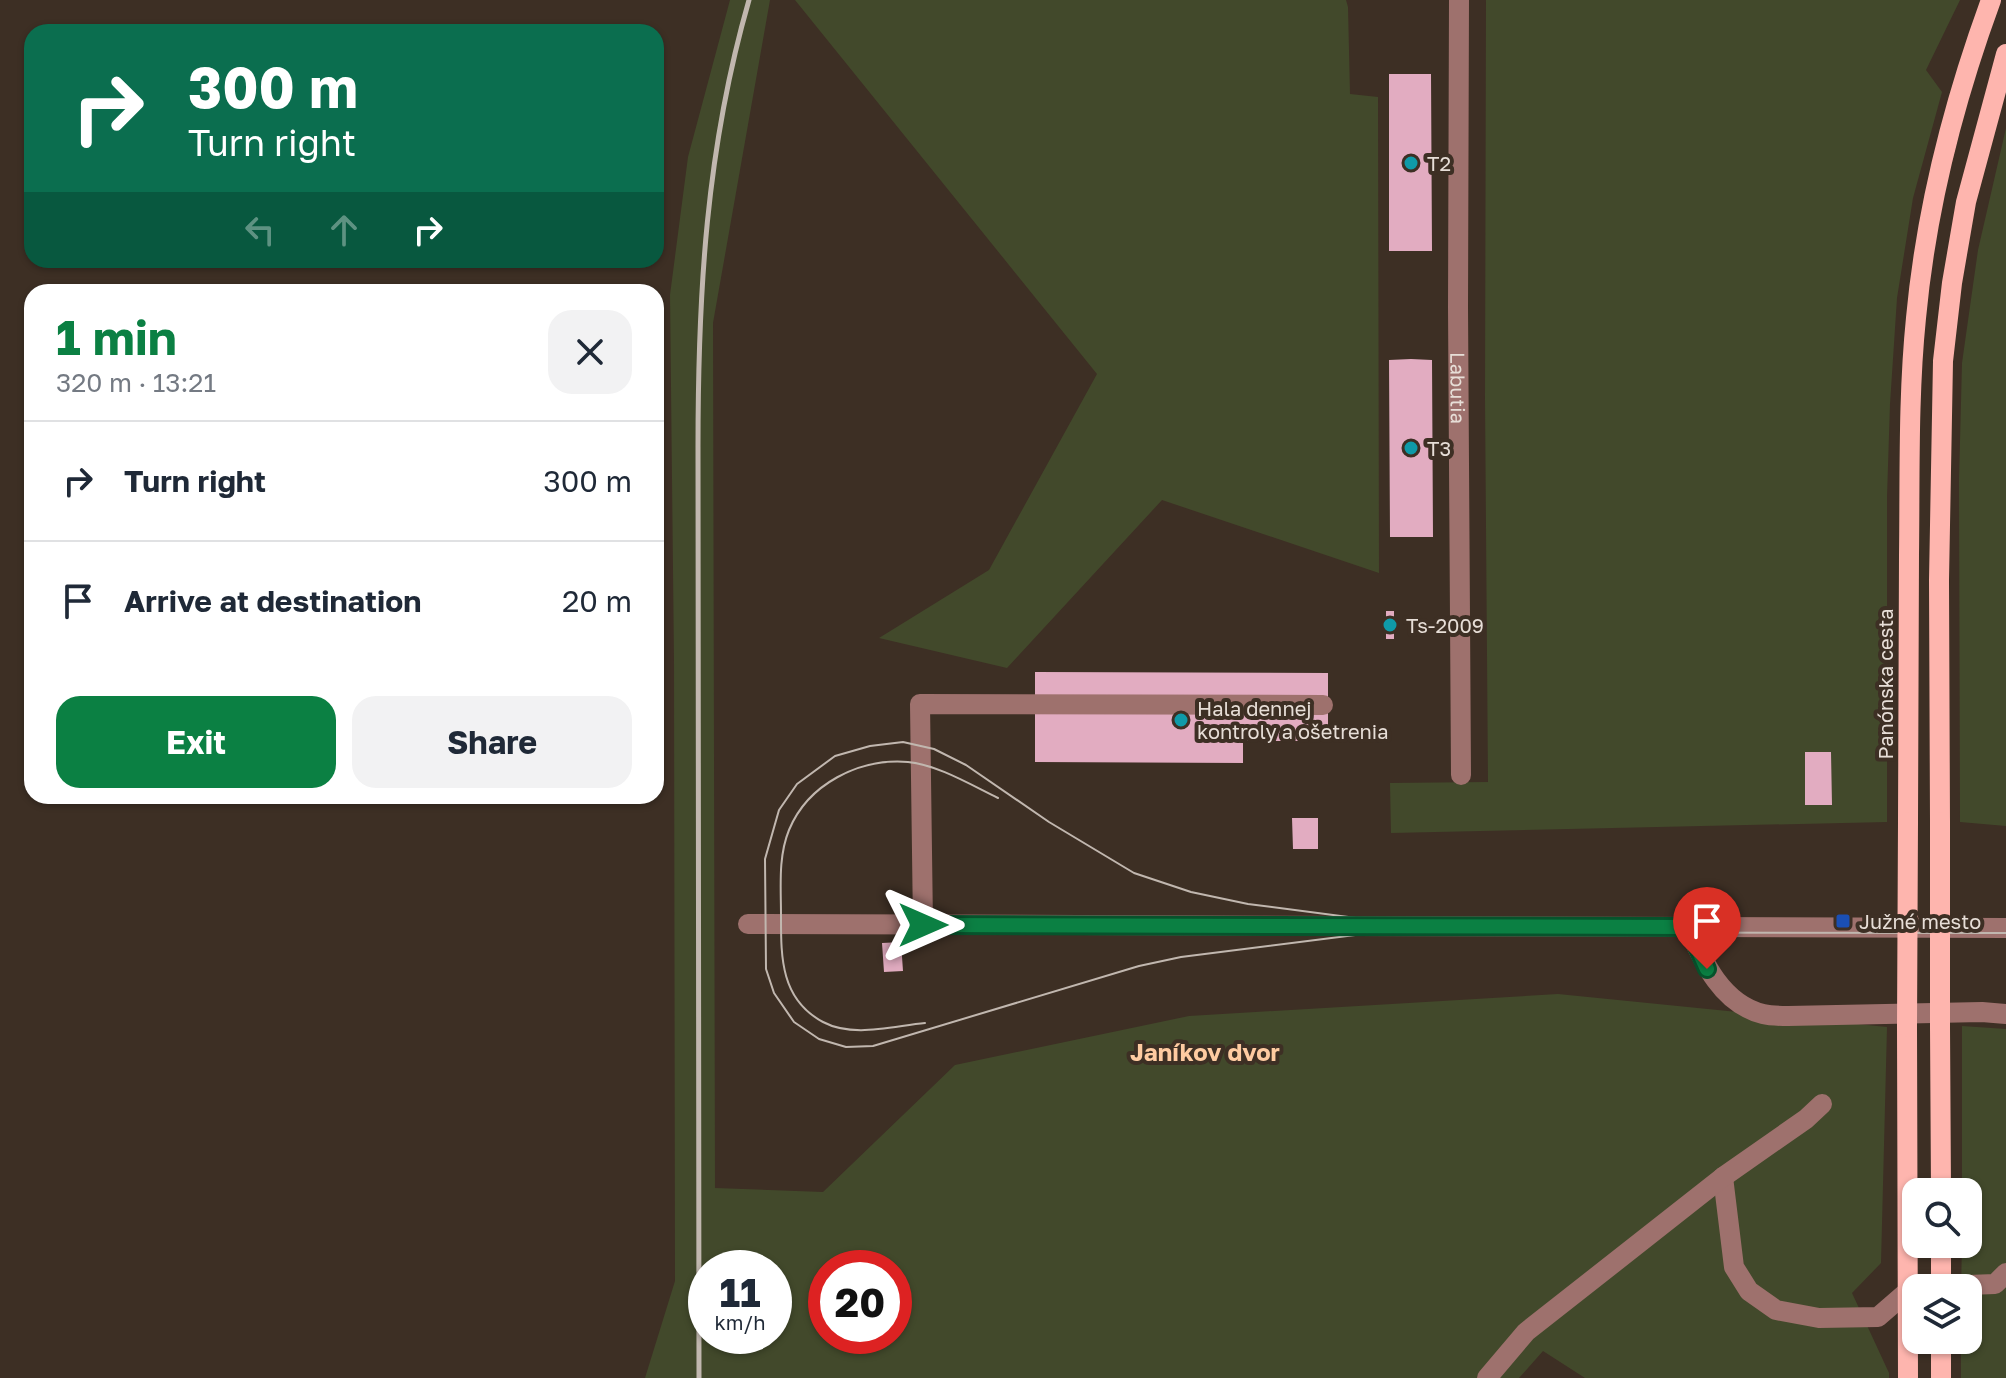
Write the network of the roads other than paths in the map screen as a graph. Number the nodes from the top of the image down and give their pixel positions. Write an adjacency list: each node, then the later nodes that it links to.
1 (1459, 0): 7 (street, Labutia)
2 (1991, 0): 4 (main road, Panónska cesta)
3 (2006, 54): 5 (main road)
4 (1909, 579): 5 (street); 17 (main road, Panónska cesta, bridge)
5 (1939, 580): 15 (main road, bridge)
6 (1323, 705): 9 (street)
7 (1461, 775)
8 (748, 924): 9 (street)
9 (923, 925): 10 (street)
10 (1688, 927): 11 (street); 12 (street)
11 (2006, 928)
12 (2006, 1014)
13 (1822, 1104): 14 (street)
14 (1723, 1177): 19 (street); 22 (street)
15 (1941, 1178)
16 (2006, 1273): 18 (street)
17 (1908, 1274)
18 (1982, 1285)
19 (1902, 1296)
20 (1908, 1354): 23 (main road, Panónska cesta)
21 (1941, 1354): 24 (main road)
22 (1487, 1378)
23 (1908, 1378)
24 (1941, 1378)

